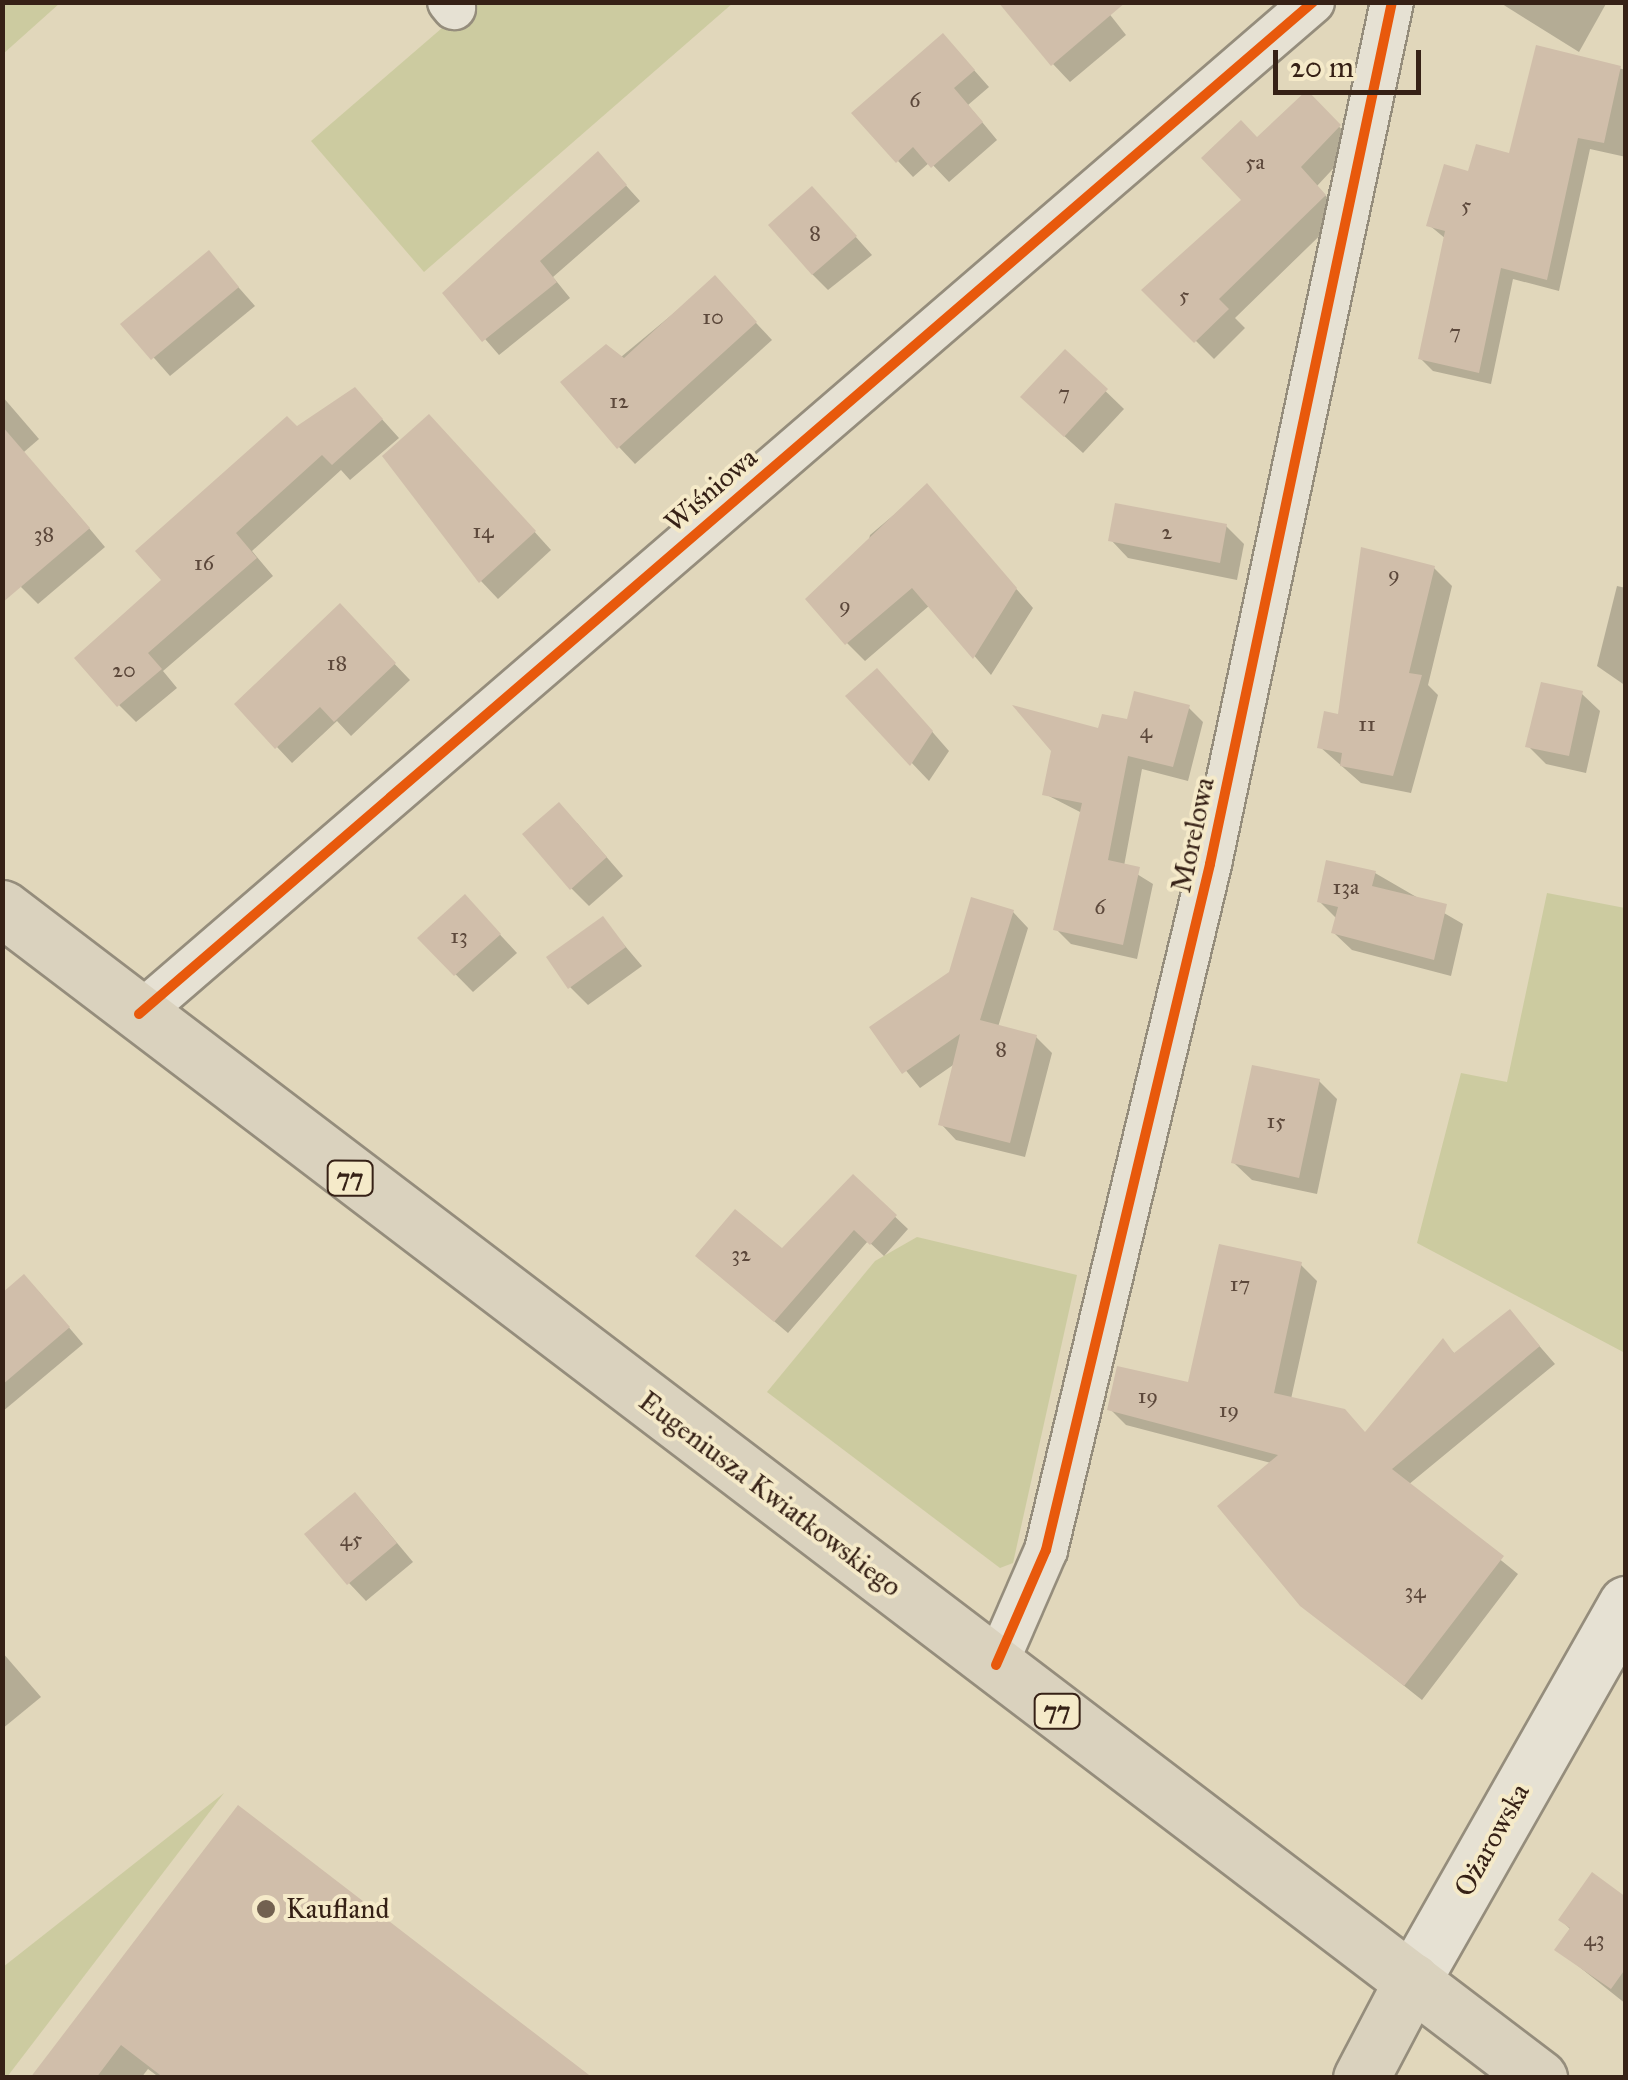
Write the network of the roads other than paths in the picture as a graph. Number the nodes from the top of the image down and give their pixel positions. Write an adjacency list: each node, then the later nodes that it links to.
1 (1313, 2): 4 (street, Wiśniowa)
2 (1392, 2): 6 (street, Morelowa)
3 (2, 908): 4 (main road, Eugeniusza Kwiatkowskiego / 77)
4 (140, 1014): 6 (main road, Eugeniusza Kwiatkowskiego / 77)
5 (1626, 1604): 7 (street, Ożarowska)
6 (996, 1665): 7 (main road, Eugeniusza Kwiatkowskiego / 77)
7 (1412, 1981): 8 (main road, Ożarowska); 9 (main road, Eugeniusza Kwiatkowskiego / 77)
8 (1361, 2078)
9 (1539, 2078)

